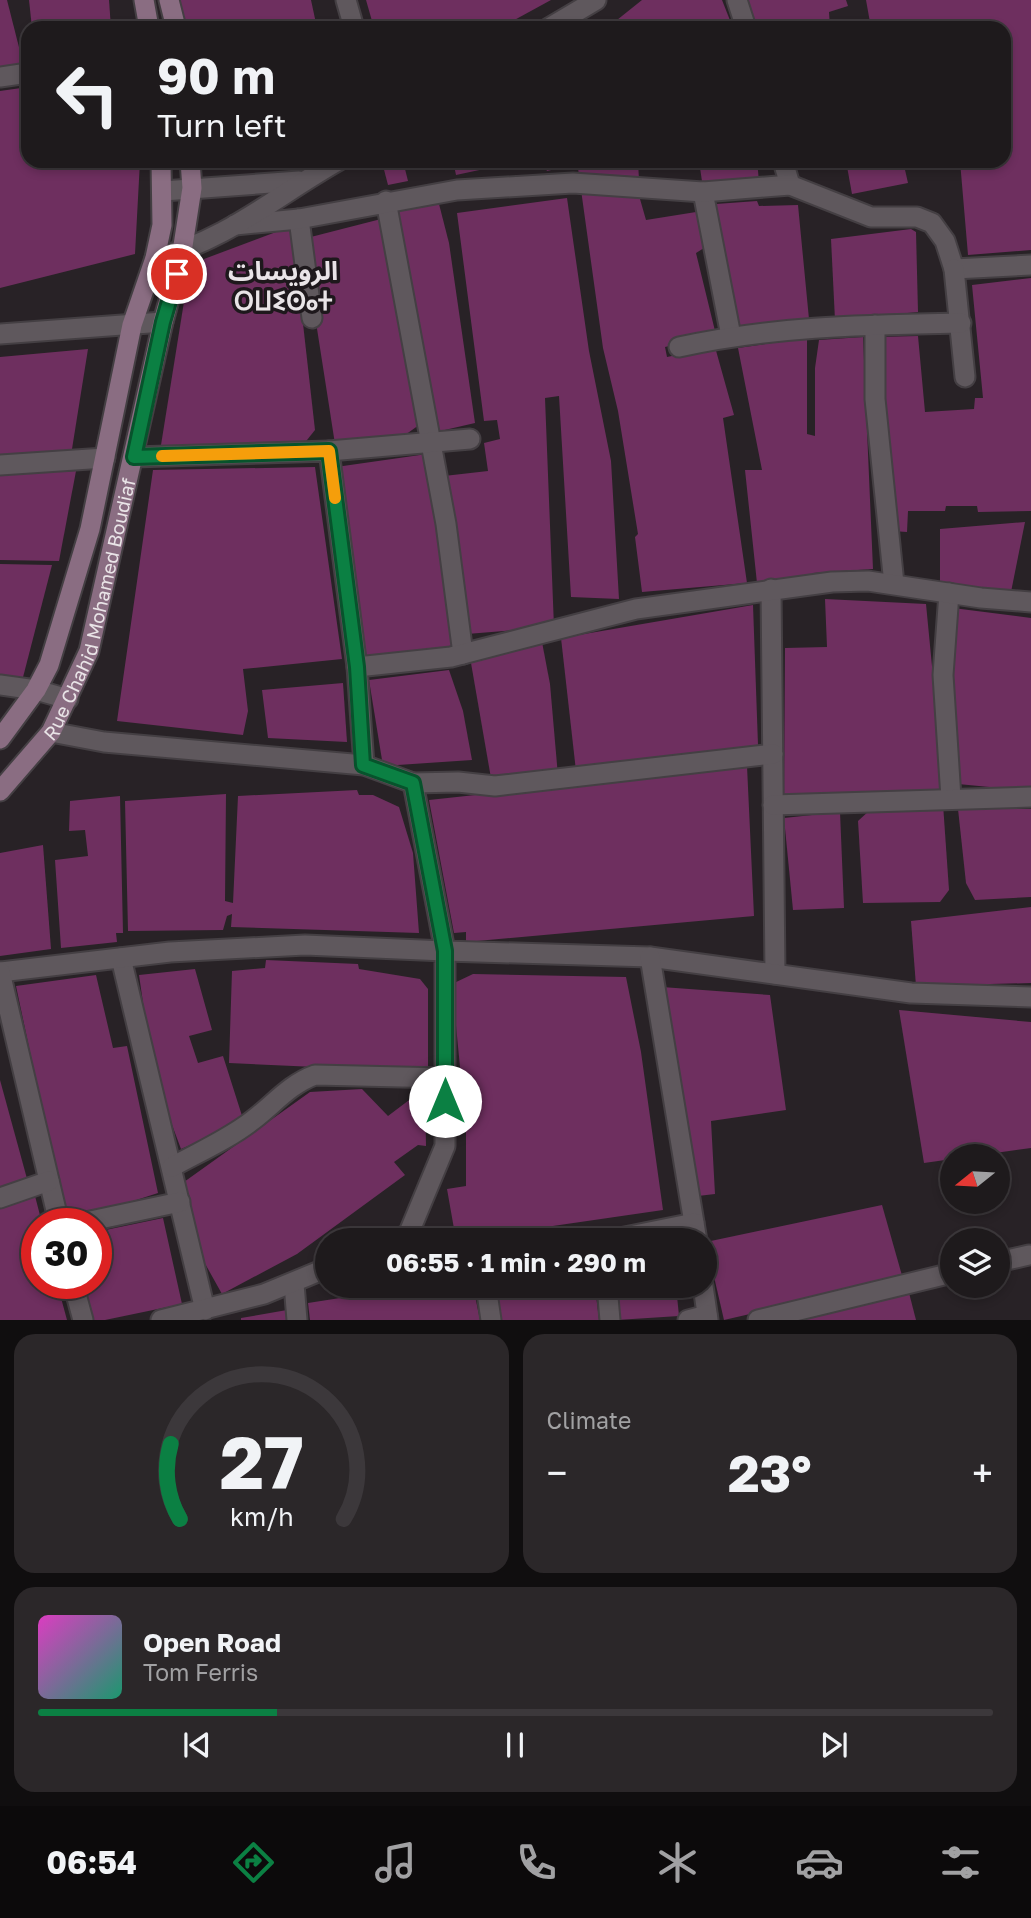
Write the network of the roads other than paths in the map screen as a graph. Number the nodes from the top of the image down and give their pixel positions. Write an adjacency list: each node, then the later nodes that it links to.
1 (144, 0): 6 (main road)
2 (169, 0): 7 (main road)
3 (346, 0): 8 (street)
4 (596, 0): 9 (street)
5 (737, 0): 10 (street)
6 (148, 21)
7 (174, 21)
8 (352, 21)
9 (561, 21)
10 (744, 21)
11 (21, 74): 12 (street)
12 (0, 77)
13 (161, 168): 20 (main road, Rue Chahid Mohamed Boudiaf)
14 (191, 168): 19 (main road, Rue Chahid Mohamed Boudiaf)
15 (325, 168): 17 (street)
16 (785, 168): 18 (street)
17 (303, 180): 19 (street); 24 (street)
18 (790, 185): 21 (street); 28 (street)
19 (192, 188): 20 (street); 25 (main road, Rue Chahid Mohamed Boudiaf)
20 (163, 191): 26 (main road, Rue Chahid Mohamed Boudiaf)
21 (702, 192): 22 (street); 35 (street)
22 (386, 201): 23 (street); 39 (street)
23 (299, 219): 24 (street); 29 (street)
24 (235, 225): 25 (street)
25 (183, 252): 26 (street); 30 (main road, Rue Chahid Mohamed Boudiaf)
26 (156, 258): 33 (main road, Rue Chahid Mohamed Boudiaf)
27 (1031, 265): 28 (street)
28 (954, 270): 31 (street)
29 (312, 318)
30 (163, 322): 33 (street); 41 (main road, Rue Chahid Mohamed Boudiaf)
31 (961, 323): 32 (street); 37 (street)
32 (875, 325): 35 (street); 44 (street)
33 (132, 326): 34 (street); 42 (main road, Rue Chahid Mohamed Boudiaf)
34 (0, 334)
35 (731, 336): 36 (street)
36 (679, 348)
37 (965, 377)
38 (470, 439): 39 (street)
39 (432, 443): 40 (street); 48 (street)
40 (329, 451): 41 (street); 49 (street)
41 (134, 457): 52 (main road, Rue Chahid Mohamed Boudiaf)
42 (105, 458): 43 (street); 51 (main road, Rue Chahid Mohamed Boudiaf)
43 (0, 465)
44 (894, 584): 45 (street); 46 (street)
45 (771, 589): 48 (street); 55 (street)
46 (949, 593): 47 (street); 60 (street)
47 (1031, 602)
48 (463, 654): 49 (street)
49 (357, 667): 56 (street)
50 (0, 685): 51 (street)
51 (36, 690): 52 (street); 54 (main road, Rue Chahid Mohamed Boudiaf)
52 (68, 699): 53 (main road, Rue Chahid Mohamed Boudiaf)
53 (51, 732): 56 (street); 58 (main road, Rue Chahid Mohamed Boudiaf)
54 (0, 738)
55 (773, 754): 57 (street); 61 (street)
56 (363, 765): 57 (street)
57 (413, 783): 62 (street)
58 (0, 791)
59 (1031, 797): 60 (street)
60 (951, 798): 61 (street)
61 (773, 805): 66 (street)
62 (445, 951): 63 (street); 64 (street); 68 (street)
63 (650, 957): 66 (street); 76 (street)
64 (121, 958): 65 (street); 69 (street)
65 (0, 972): 70 (street)
66 (775, 974): 67 (street)
67 (1031, 997)
68 (444, 1078): 69 (street); 75 (street)
69 (172, 1167): 72 (street)
70 (49, 1181): 71 (street); 73 (street)
71 (0, 1198)
72 (180, 1202): 74 (street); 86 (street)
73 (55, 1208)
74 (112, 1216)
75 (420, 1228)
76 (694, 1228)
77 (1029, 1255): 78 (street)
78 (1010, 1259)
79 (315, 1274): 81 (street)
80 (940, 1276): 93 (street)
81 (293, 1284): 86 (street); 90 (street)
82 (488, 1298): 91 (street)
83 (608, 1298): 92 (street)
84 (702, 1298): 87 (street)
85 (77, 1299): 88 (street)
86 (205, 1310): 89 (street)
87 (701, 1318)
88 (83, 1320)
89 (161, 1320)
90 (297, 1320)
91 (492, 1320)
92 (610, 1320)
93 (758, 1320)

